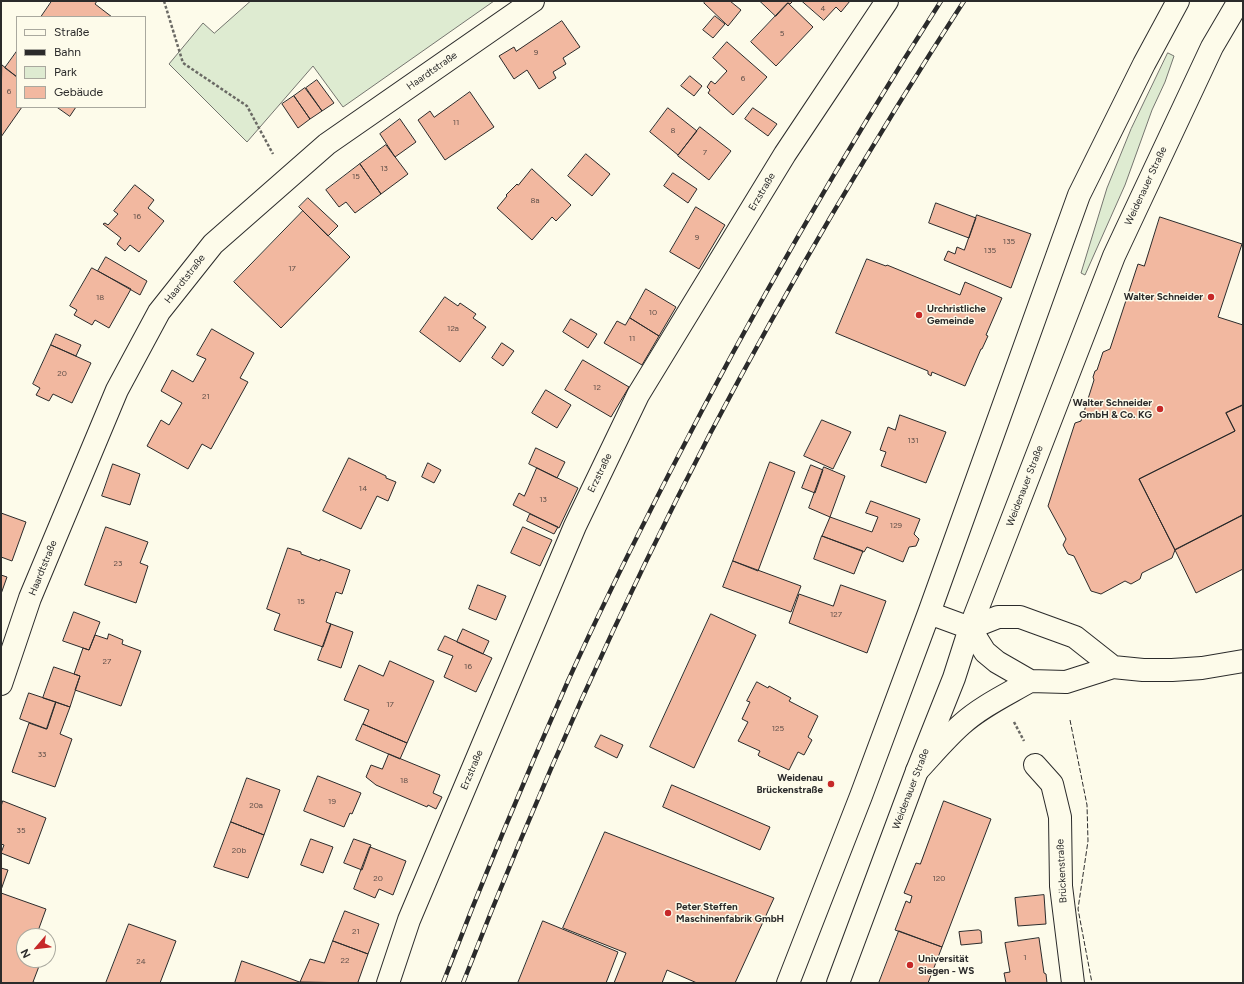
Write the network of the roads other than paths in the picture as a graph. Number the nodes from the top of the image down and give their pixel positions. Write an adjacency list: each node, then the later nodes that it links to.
1 (533, 1): 10 (main road, Haardtstraße)
2 (887, 1): 13 (main road, Erzstraße)
3 (1178, 1): 5 (main road)
4 (1239, 1): 6 (main road, Weidenauer Straße)
5 (930, 613): 6 (main road); 14 (main road)
6 (970, 628): 8 (main road); 9 (main road); 12 (main road, Weidenauer Straße)
7 (1243, 661): 8 (main road)
8 (1113, 667): 9 (main road)
9 (1030, 680): 12 (main road)
10 (1, 684)
11 (1035, 765): 16 (main road, Brückenstraße)
12 (917, 771): 15 (main road, Weidenauer Straße)
13 (388, 983)
14 (788, 983)
15 (838, 983)
16 (1073, 983)

